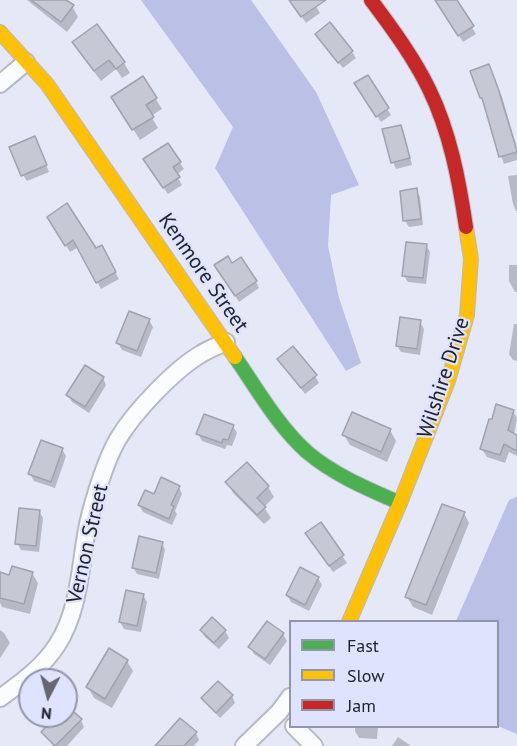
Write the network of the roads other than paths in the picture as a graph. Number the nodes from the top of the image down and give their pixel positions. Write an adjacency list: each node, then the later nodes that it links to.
1 (371, 0): 6 (street, Wilshire Drive)
2 (0, 32): 3 (street, Kenmore Street)
3 (26, 62): 4 (street); 5 (street, Kenmore Street)
4 (0, 84)
5 (226, 342): 6 (street, Kenmore Street); 8 (street, Vernon Street)
6 (400, 503): 7 (street, Wilshire Drive)
7 (350, 620)
8 (0, 698)
9 (285, 717): 11 (street)
10 (296, 728): 12 (street)
11 (244, 746)
12 (314, 746)

